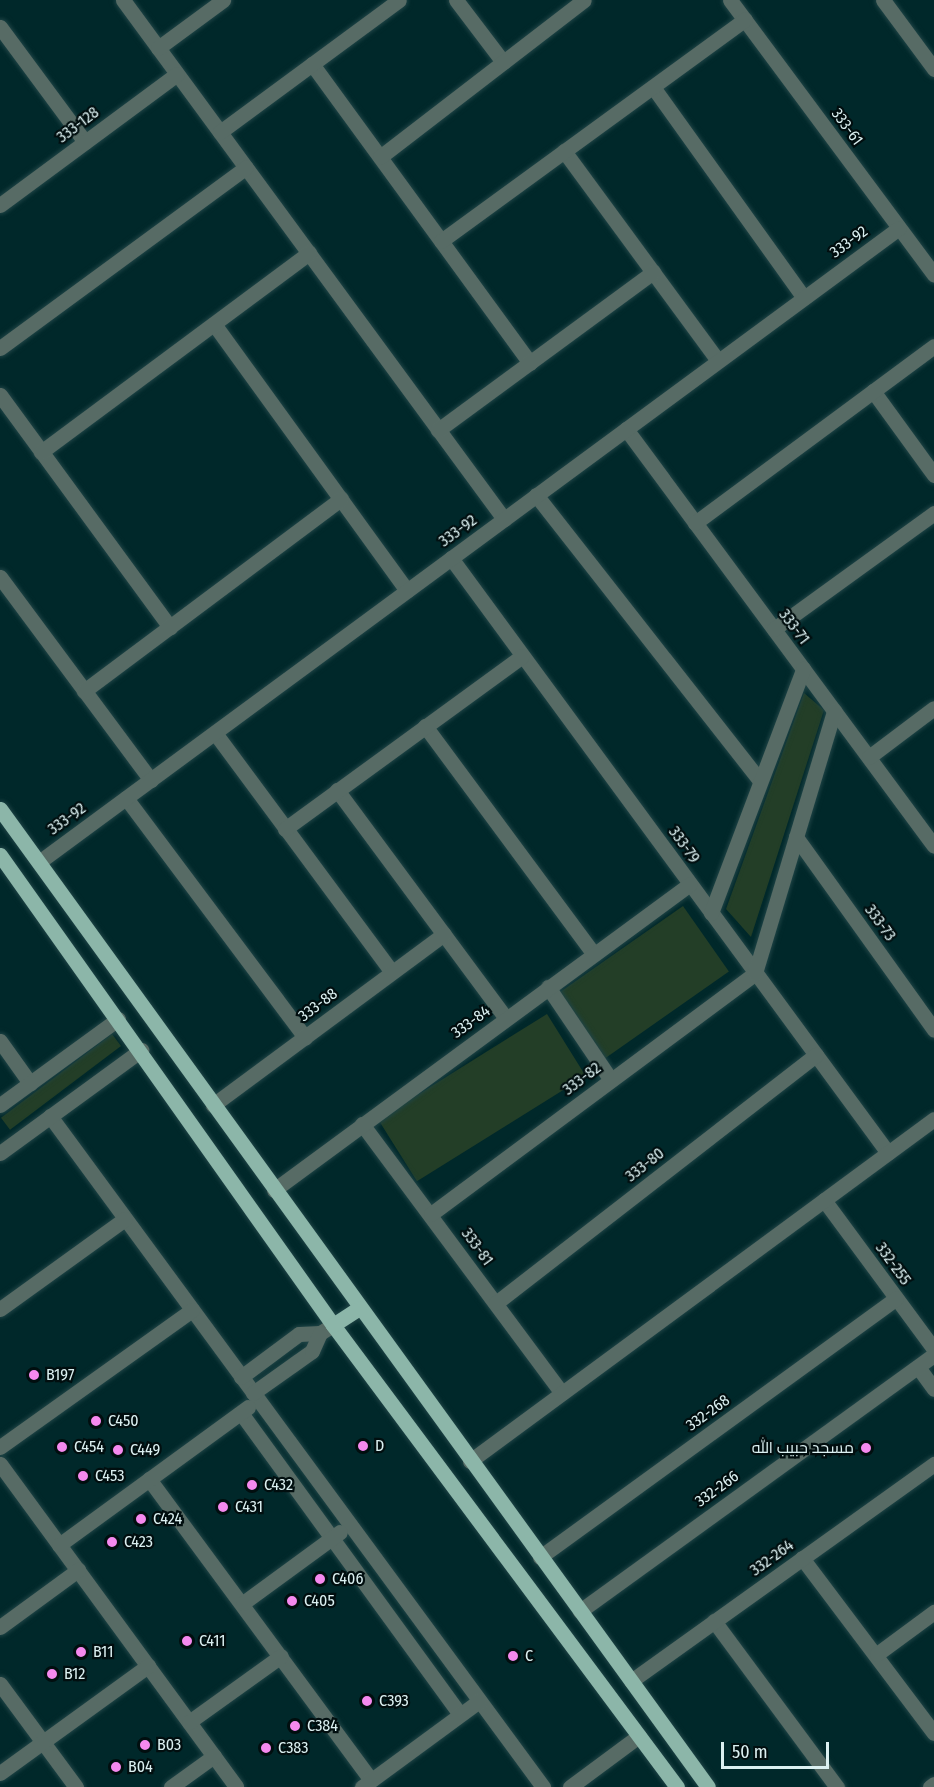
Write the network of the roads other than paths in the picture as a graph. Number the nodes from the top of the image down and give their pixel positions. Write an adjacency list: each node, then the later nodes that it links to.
1 (123, 0): 10 (street)
2 (223, 0): 10 (street)
3 (399, 0): 12 (street)
4 (456, 0): 11 (street)
5 (584, 0): 11 (street)
6 (730, 0): 8 (street, 333-61)
7 (883, 0): 13 (street)
8 (745, 19): 15 (street); 22 (street, 333-61)
9 (0, 27): 17 (street)
10 (158, 48): 14 (street)
11 (503, 62): 19 (street)
12 (312, 64): 16 (street); 19 (street)
13 (934, 69)
14 (177, 74): 16 (street); 17 (street, 333-128)
15 (653, 87): 18 (street); 27 (street)
16 (220, 132): 20 (street)
17 (85, 142): 21 (street, 333-128)
18 (564, 151): 23 (street); 25 (street)
19 (380, 157): 23 (street)
20 (246, 167): 24 (street); 30 (street)
21 (0, 205)
22 (899, 228): 26 (street, 333-61); 27 (street, 333-92)
23 (441, 241): 32 (street)
24 (309, 254): 28 (street); 36 (street)
25 (653, 272): 31 (street); 32 (street)
26 (934, 275)
27 (804, 298): 31 (street, 333-92)
28 (214, 324): 37 (street); 40 (street)
29 (934, 346): 33 (street)
30 (0, 348)
31 (718, 361): 35 (street, 333-92)
32 (530, 363): 36 (street)
33 (873, 391): 38 (street); 43 (street)
34 (0, 395): 37 (street)
35 (626, 429): 39 (street, 333-92); 43 (street, 333-71)
36 (438, 430): 42 (street)
37 (41, 452): 47 (street)
38 (934, 475)
39 (536, 495): 42 (street, 333-92); 57 (street)
40 (341, 499): 46 (street); 47 (street)
41 (934, 513): 48 (street)
42 (504, 519): 44 (street, 333-92)
43 (695, 523): 48 (street, 333-71)
44 (451, 558): 46 (street, 333-92); 49 (street, 333-79)
45 (0, 577): 51 (street)
46 (407, 591): 55 (street, 333-92)
47 (170, 627): 51 (street)
48 (774, 629): 50 (street, 333-71)
49 (522, 656): 54 (street); 67 (street, 333-79)
50 (803, 669): 53 (street, 333-71); 57 (street)
51 (84, 691): 58 (street)
52 (934, 708): 56 (street)
53 (834, 711): 56 (street, 333-71); 63 (street)
54 (425, 726): 59 (street); 70 (street)
55 (215, 733): 58 (street, 333-92); 62 (street)
56 (869, 757): 64 (street, 333-71)
57 (759, 779): 68 (street)
58 (151, 780): 60 (street, 333-92)
59 (337, 790): 62 (street); 69 (street)
60 (126, 798): 66 (street, 333-92); 77 (street)
61 (0, 809): 66 (main road)
62 (285, 829): 71 (street)
63 (796, 837): 72 (street); 76 (street, 333-73)
64 (934, 844)
65 (0, 855): 75 (main road)
66 (39, 862): 84 (main road)
67 (690, 884): 68 (street, 333-79); 70 (street, 333-84)
68 (711, 913): 72 (street, 333-79)
69 (444, 934): 71 (street, 333-88); 74 (street)
70 (594, 954): 73 (street, 333-84)
71 (393, 972): 77 (street, 333-88)
72 (755, 973): 80 (street, 333-79); 81 (street, 333-82)
73 (548, 987): 74 (street, 333-84); 81 (street)
74 (506, 1018): 87 (street, 333-84)
75 (118, 1019): 79 (main road); 82 (street)
76 (934, 1030)
77 (306, 1037): 84 (street, 333-88)
78 (0, 1041): 82 (street)
79 (141, 1050): 85 (street); 99 (main road)
80 (816, 1055): 89 (street, 333-79); 95 (street, 333-80)
81 (611, 1080): 92 (street, 333-82)
82 (30, 1083): 83 (street)
83 (0, 1105)
84 (213, 1106): 90 (main road)
85 (50, 1116): 88 (street); 93 (street)
86 (934, 1119): 89 (street)
87 (362, 1124): 90 (street, 333-84); 92 (street, 333-81)
88 (0, 1153)
89 (888, 1153): 91 (street)
90 (274, 1190): 96 (main road)
91 (824, 1200): 94 (street, 332-255); 105 (street)
92 (431, 1214): 95 (street, 333-81)
93 (125, 1219): 97 (street); 98 (street)
94 (896, 1298): 100 (street, 332-255); 116 (street, 332-268)
95 (496, 1303): 105 (street, 333-81)
96 (358, 1308): 99 (main road); 109 (main road)
97 (0, 1309)
98 (192, 1310): 103 (street); 108 (street)
99 (327, 1329): 103 (street); 106 (street); 133 (main road)
100 (934, 1349)
101 (934, 1355): 102 (street, 332-266)
102 (918, 1367): 104 (street); 120 (street, 332-266)
103 (241, 1377): 106 (street)
104 (933, 1386)
105 (562, 1393): 109 (street)
106 (256, 1397): 107 (street); 113 (street)
107 (241, 1413): 112 (street); 114 (street)
108 (0, 1447)
109 (470, 1461): 116 (main road)
110 (934, 1464): 117 (street, 332-264)
111 (1, 1469): 115 (street)
112 (149, 1479): 115 (street); 119 (street)
113 (350, 1524): 114 (street); 129 (street)
114 (333, 1537): 119 (street); 130 (street)
115 (59, 1545): 118 (street)
116 (540, 1557): 120 (main road)
117 (802, 1558): 122 (street, 332-264); 124 (street)
118 (78, 1570): 123 (street); 126 (street)
119 (243, 1603): 125 (street)
120 (580, 1611): 127 (main road)
121 (934, 1612): 124 (street)
122 (714, 1622): 127 (street, 332-264); 146 (street)
123 (0, 1627)
124 (877, 1654): 132 (street)
125 (281, 1656): 131 (street); 137 (street)
126 (148, 1666): 131 (street); 134 (street)
127 (631, 1681): 145 (main road)
128 (0, 1684): 134 (street)
129 (479, 1701): 130 (street); 142 (street)
130 (460, 1714): 137 (street)
131 (189, 1722): 135 (street)
132 (934, 1733)
133 (639, 1736): 143 (street); 144 (main road)
134 (43, 1742): 136 (street); 139 (street)
135 (214, 1756): 140 (street); 141 (street)
136 (0, 1773)
137 (366, 1784)
138 (934, 1784): 147 (street)
139 (76, 1787)
140 (171, 1787)
141 (236, 1787)
142 (543, 1787)
143 (570, 1787)
144 (677, 1787)
145 (708, 1787)
146 (837, 1787)
147 (930, 1787)

